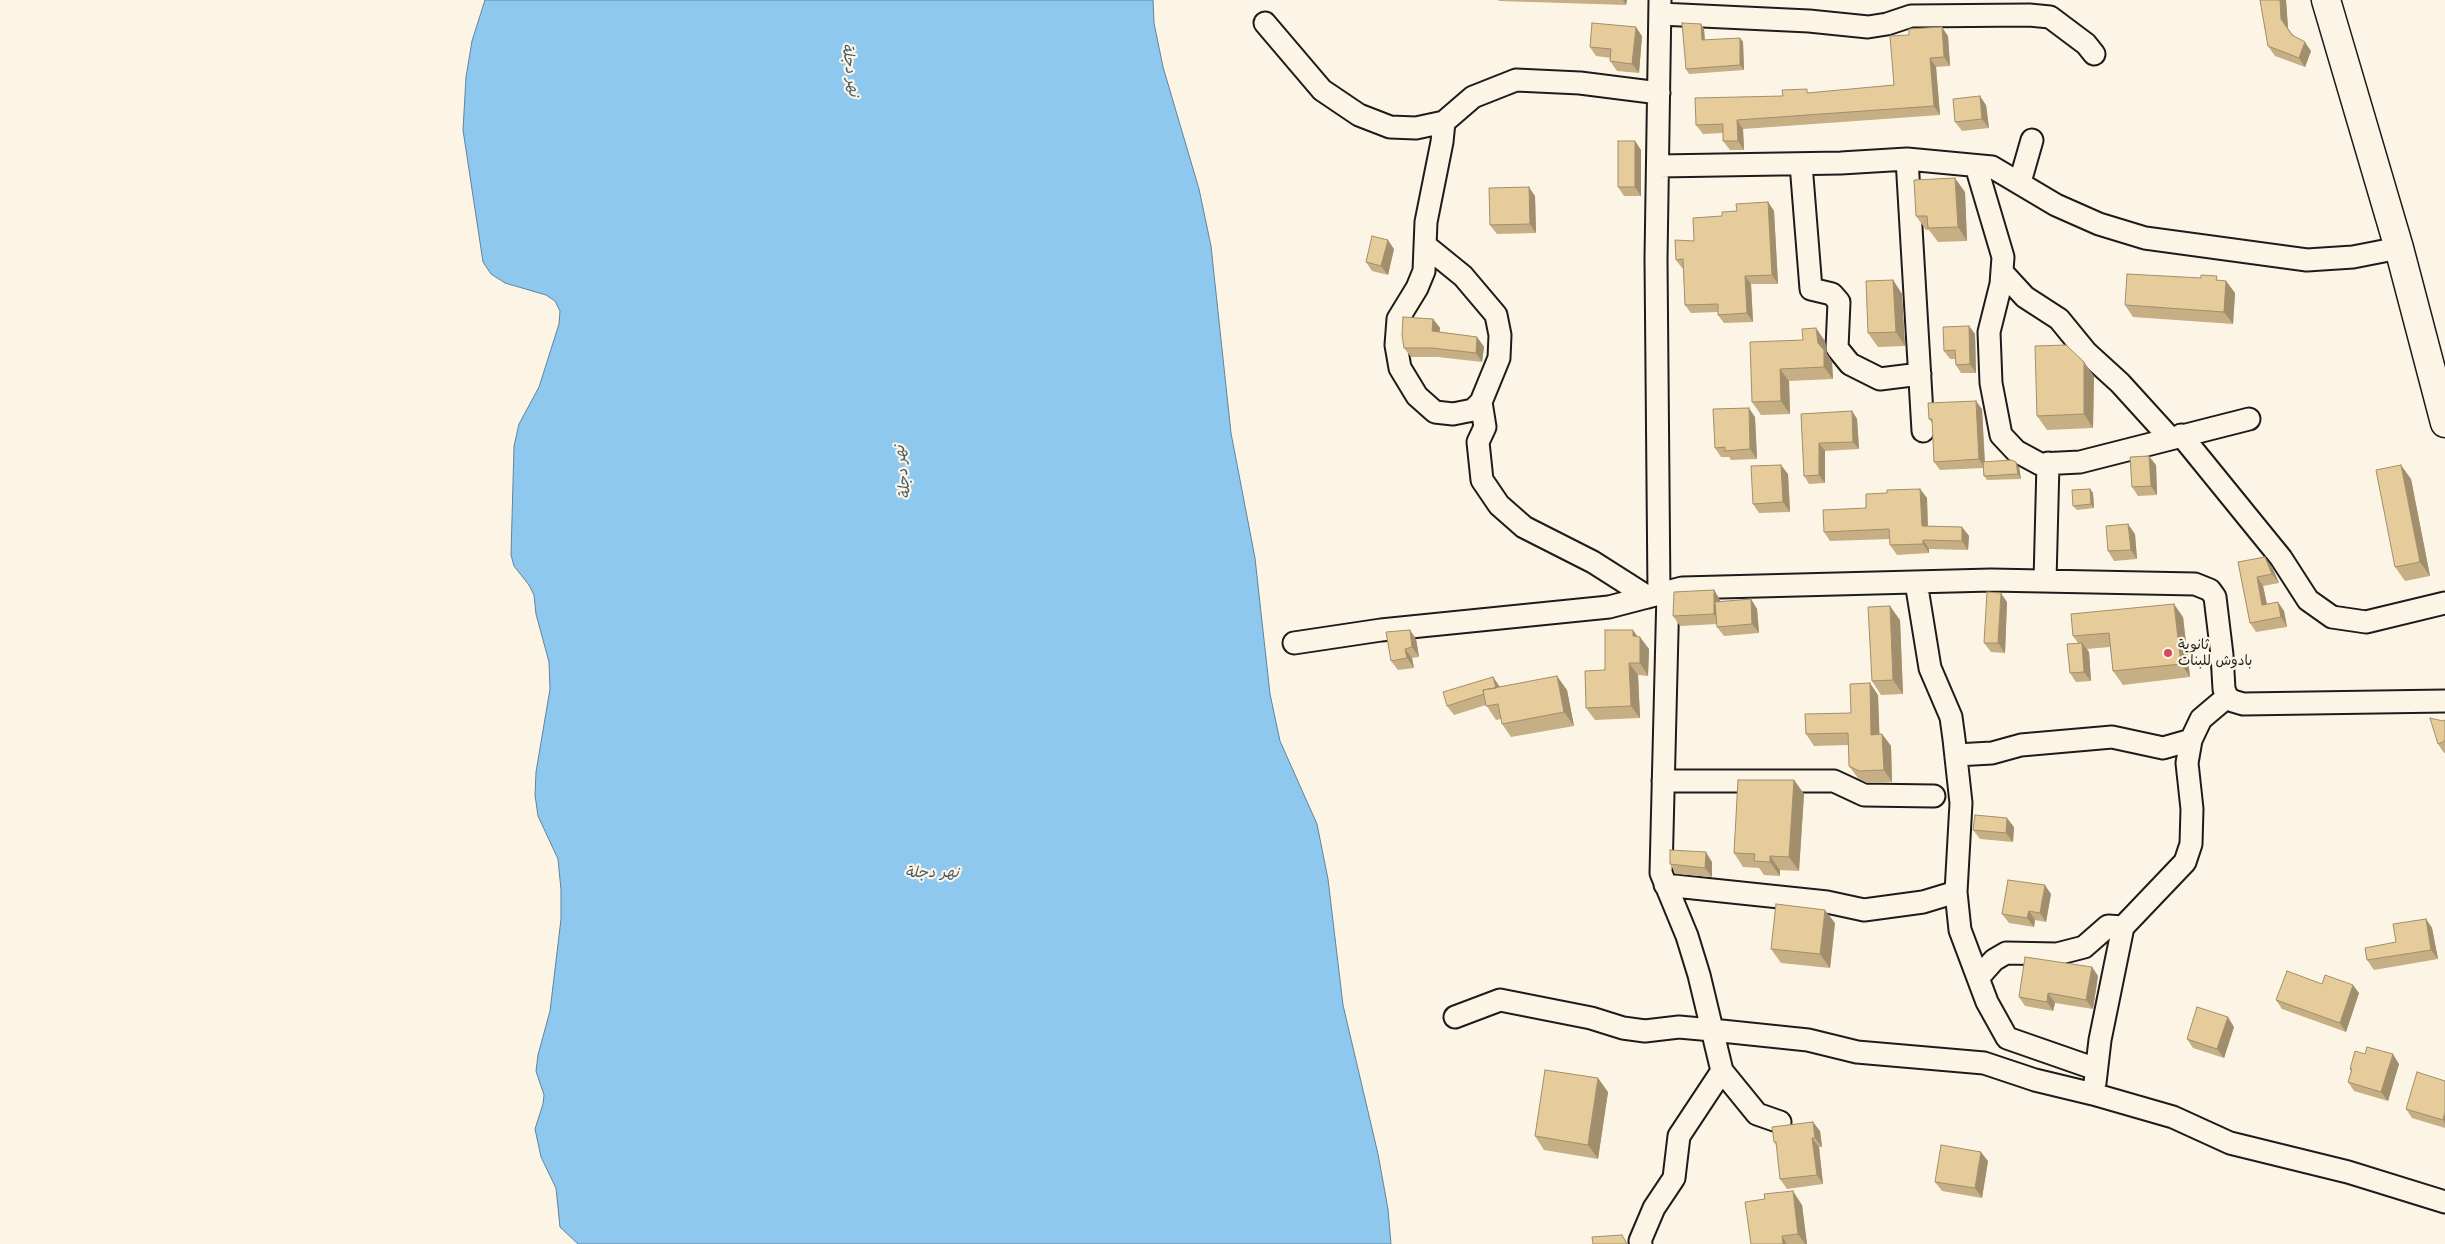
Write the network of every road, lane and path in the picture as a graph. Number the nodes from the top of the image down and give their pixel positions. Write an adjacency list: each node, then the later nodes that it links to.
1 (2326, 0): 14 (street)
2 (1660, 7): 4 (street); 5 (street)
3 (1265, 23): 6 (street)
4 (2094, 54)
5 (1659, 93): 6 (street); 10 (street)
6 (1444, 122): 13 (street)
7 (2032, 140): 12 (street)
8 (1907, 159): 9 (street); 11 (street); 16 (street)
9 (1801, 164): 10 (street); 16 (street)
10 (1658, 166): 25 (street)
11 (1976, 166): 12 (street); 15 (street)
12 (2020, 182): 14 (street)
13 (1426, 246): 17 (street); 17 (street)
14 (2399, 248): 19 (street)
15 (2002, 272): 21 (street); 22 (street)
16 (1920, 374): 20 (street)
17 (1481, 402): 25 (street)
18 (2249, 419): 21 (street)
19 (2445, 423)
20 (1923, 431)
21 (2176, 436): 22 (street); 26 (street)
22 (2048, 463): 23 (street)
23 (2045, 581): 24 (street); 28 (street)
24 (1916, 582): 25 (street); 31 (street)
25 (1658, 594): 27 (street); 32 (street)
26 (2445, 603)
27 (1294, 643)
28 (2227, 697): 29 (street); 30 (street)
29 (2445, 701)
30 (2191, 740): 31 (street); 36 (street)
31 (1956, 755): 35 (street)
32 (1663, 781): 33 (street); 34 (street)
33 (1934, 796)
34 (1665, 885): 35 (street); 39 (street)
35 (1956, 892): 37 (street)
36 (2123, 927): 37 (street); 40 (street)
37 (1978, 978): 40 (street)
38 (1455, 1017): 39 (street)
39 (1712, 1030): 41 (street); 42 (street)
40 (2096, 1068): 42 (street)
41 (1722, 1070): 43 (street); 45 (street)
42 (2093, 1094): 44 (street)
43 (1780, 1122)
44 (2445, 1202)
45 (1641, 1244)

